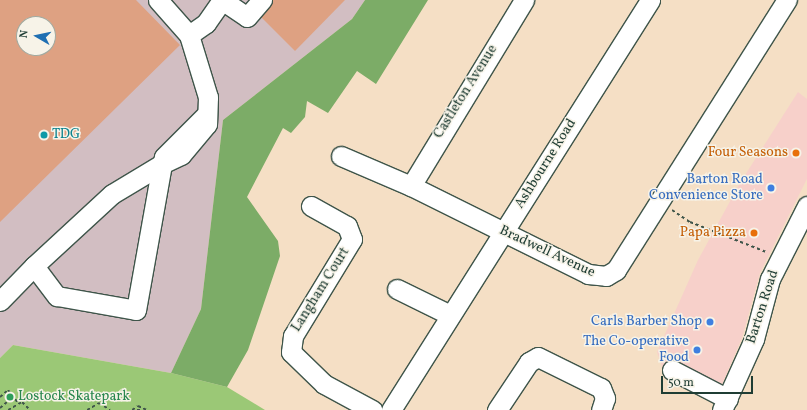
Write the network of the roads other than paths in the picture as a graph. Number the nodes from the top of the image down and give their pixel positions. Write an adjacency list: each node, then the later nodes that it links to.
1 (158, 0): 7 (street)
2 (222, 0): 3 (street); 7 (street)
3 (262, 0)
4 (524, 0): 10 (street, Castleton Avenue)
5 (650, 0): 13 (street, Ashbourne Road)
6 (787, 0): 13 (street, Bradwell Avenue)
7 (189, 35): 9 (street)
8 (341, 156): 10 (street, Bradwell Avenue)
9 (162, 164): 14 (street); 14 (street)
10 (410, 186): 13 (street, Bradwell Avenue)
11 (311, 206): 20 (street, Langham Court)
12 (807, 206): 19 (street, Barton Road)
13 (503, 231): 17 (street, Ashbourne Road)
14 (34, 266): 16 (street)
15 (397, 289): 17 (street)
16 (0, 301)
17 (450, 315): 21 (street, Ashbourne Road)
18 (672, 370): 19 (street)
19 (725, 404)
20 (372, 410)
21 (391, 410)
22 (497, 410): 23 (street)
23 (601, 410)

